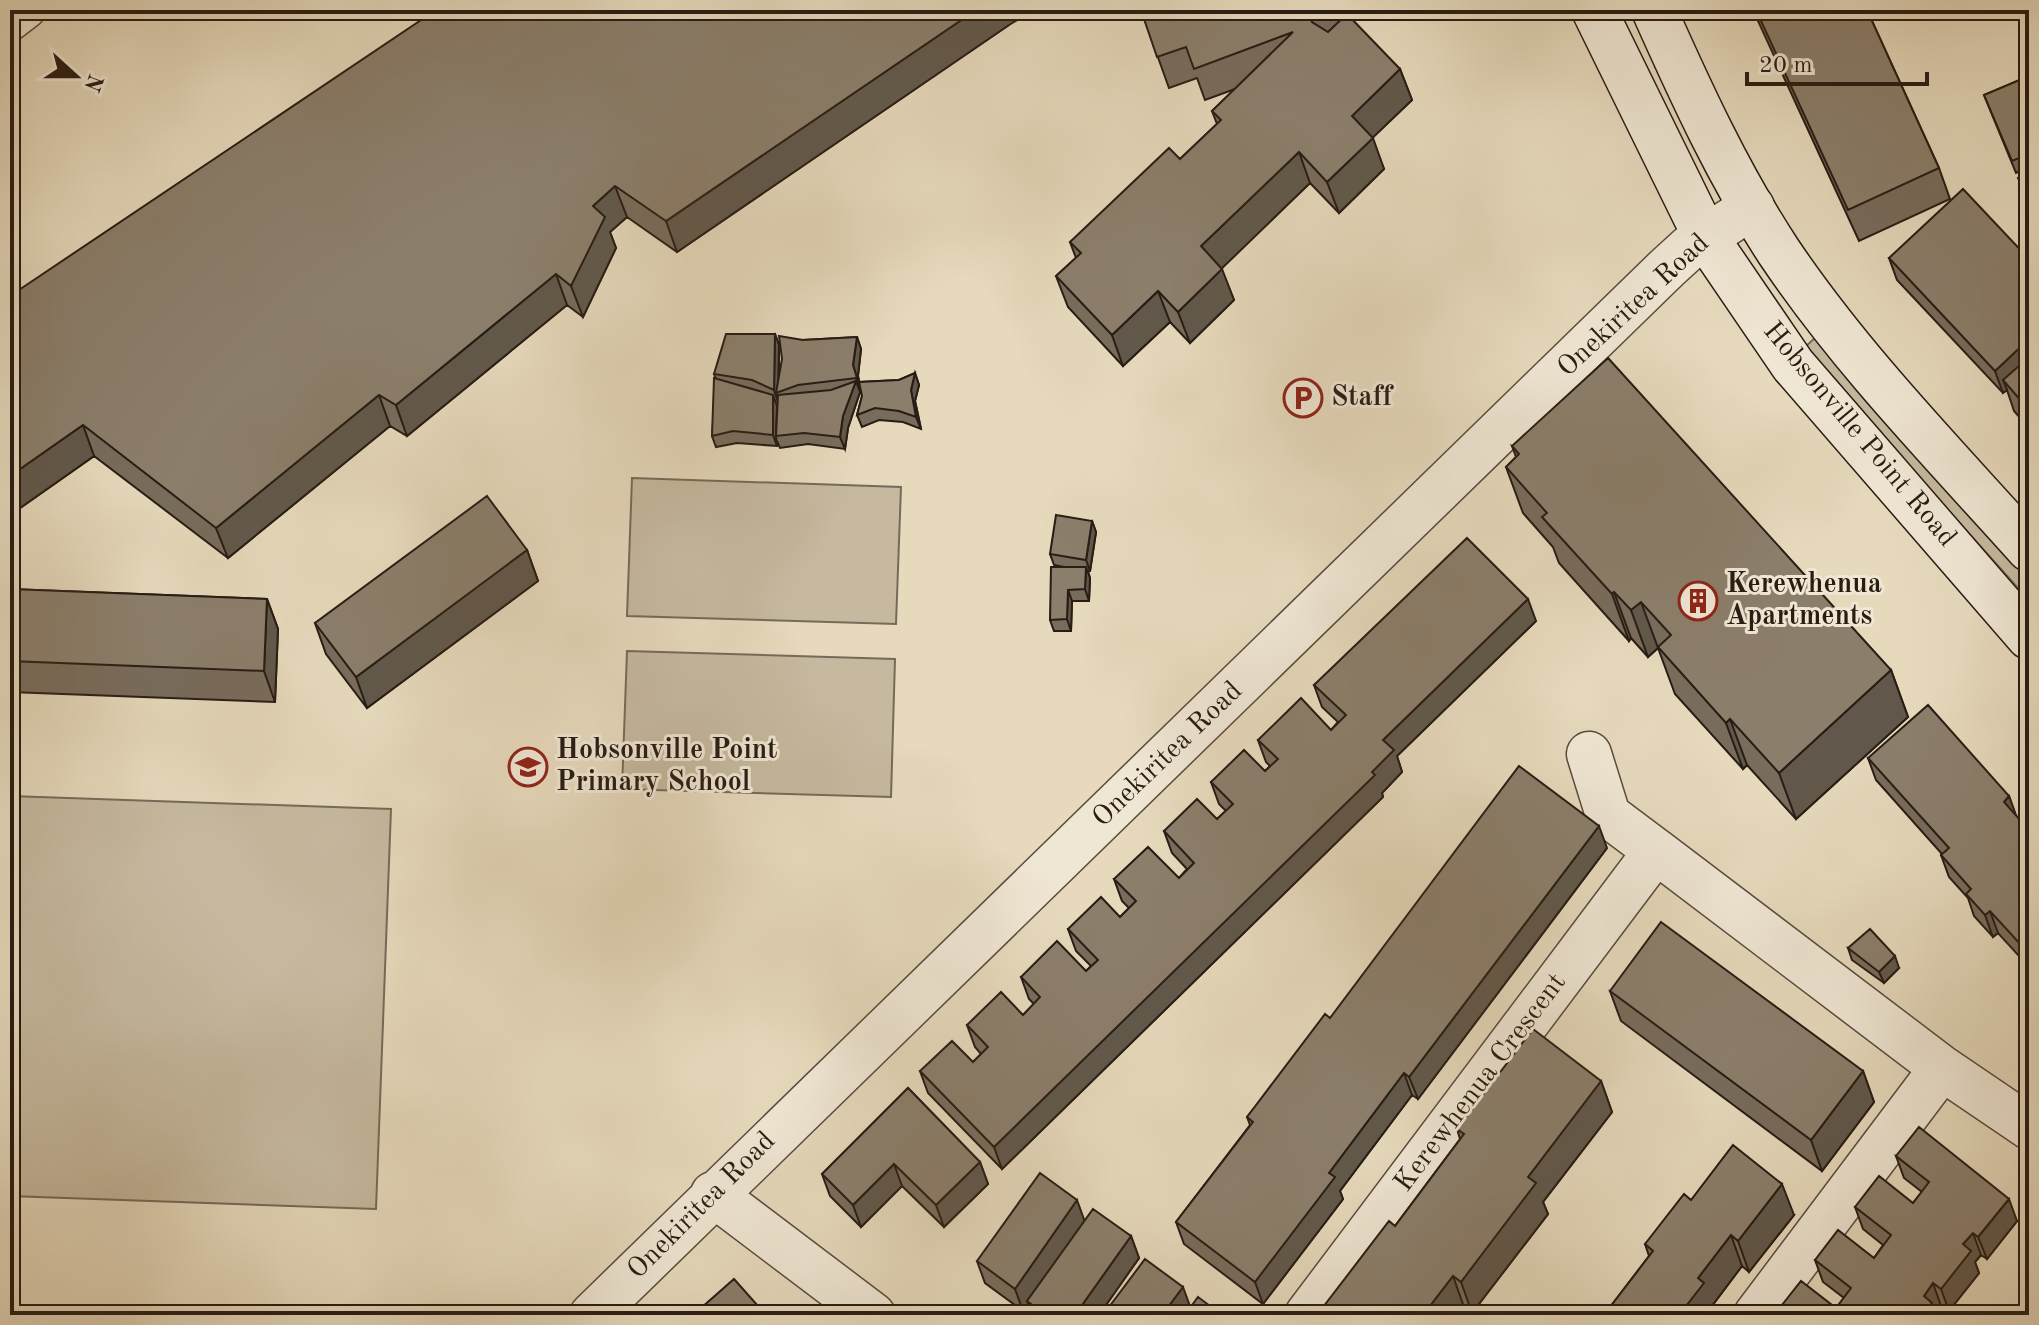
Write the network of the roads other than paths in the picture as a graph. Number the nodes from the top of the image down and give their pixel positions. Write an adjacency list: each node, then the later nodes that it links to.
1 (27, 10): 4 (lane)
2 (1594, 10): 6 (street, Hobsonville Point Road)
3 (1654, 10): 5 (street, Hobsonville Point Road)
4 (10, 23)
5 (1752, 207): 6 (street, Onekiritea Road); 7 (street, Hobsonville Point Road)
6 (1705, 236): 8 (street, Hobsonville Point Road); 13 (street, Onekiritea Road)
7 (2029, 549)
8 (2029, 637)
9 (1589, 754): 10 (street)
10 (1656, 851): 11 (street); 16 (street, Kerewhenua Crescent)
11 (1942, 1068): 12 (street); 17 (street)
12 (2029, 1127)
13 (713, 1194): 14 (street, Onekiritea Road); 15 (street)
14 (592, 1315)
15 (873, 1315)
16 (1307, 1315)
17 (1756, 1315)

